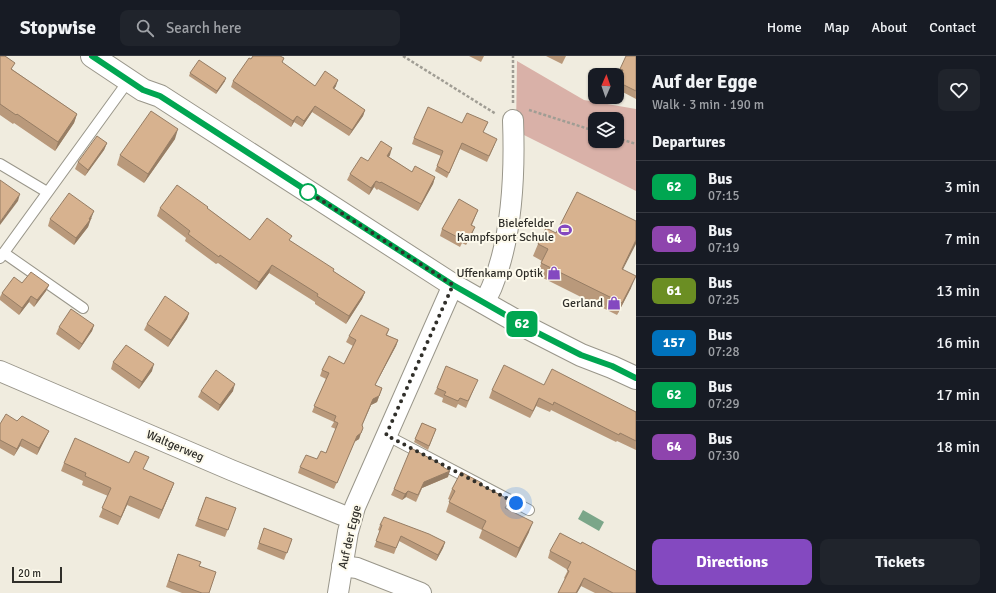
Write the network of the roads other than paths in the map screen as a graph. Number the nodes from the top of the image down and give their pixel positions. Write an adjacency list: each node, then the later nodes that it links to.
1 (92, 56): 2 (main road)
2 (129, 80): 5 (lane); 7 (main road)
3 (517, 113): 8 (street)
4 (0, 164): 5 (lane)
5 (47, 192): 6 (lane)
6 (2, 256): 9 (lane)
7 (453, 285): 8 (main road); 12 (street, Auf der Egge)
8 (483, 303): 11 (main road)
9 (83, 308)
10 (0, 372): 14 (street, Waltgerweg)
11 (636, 378)
12 (386, 435): 13 (lane); 14 (street, Auf der Egge)
13 (529, 510)
14 (352, 517): 15 (street, Auf der Egge)
15 (342, 566): 16 (street, Auf der Egge); 17 (street)
16 (338, 593)
17 (421, 593)

